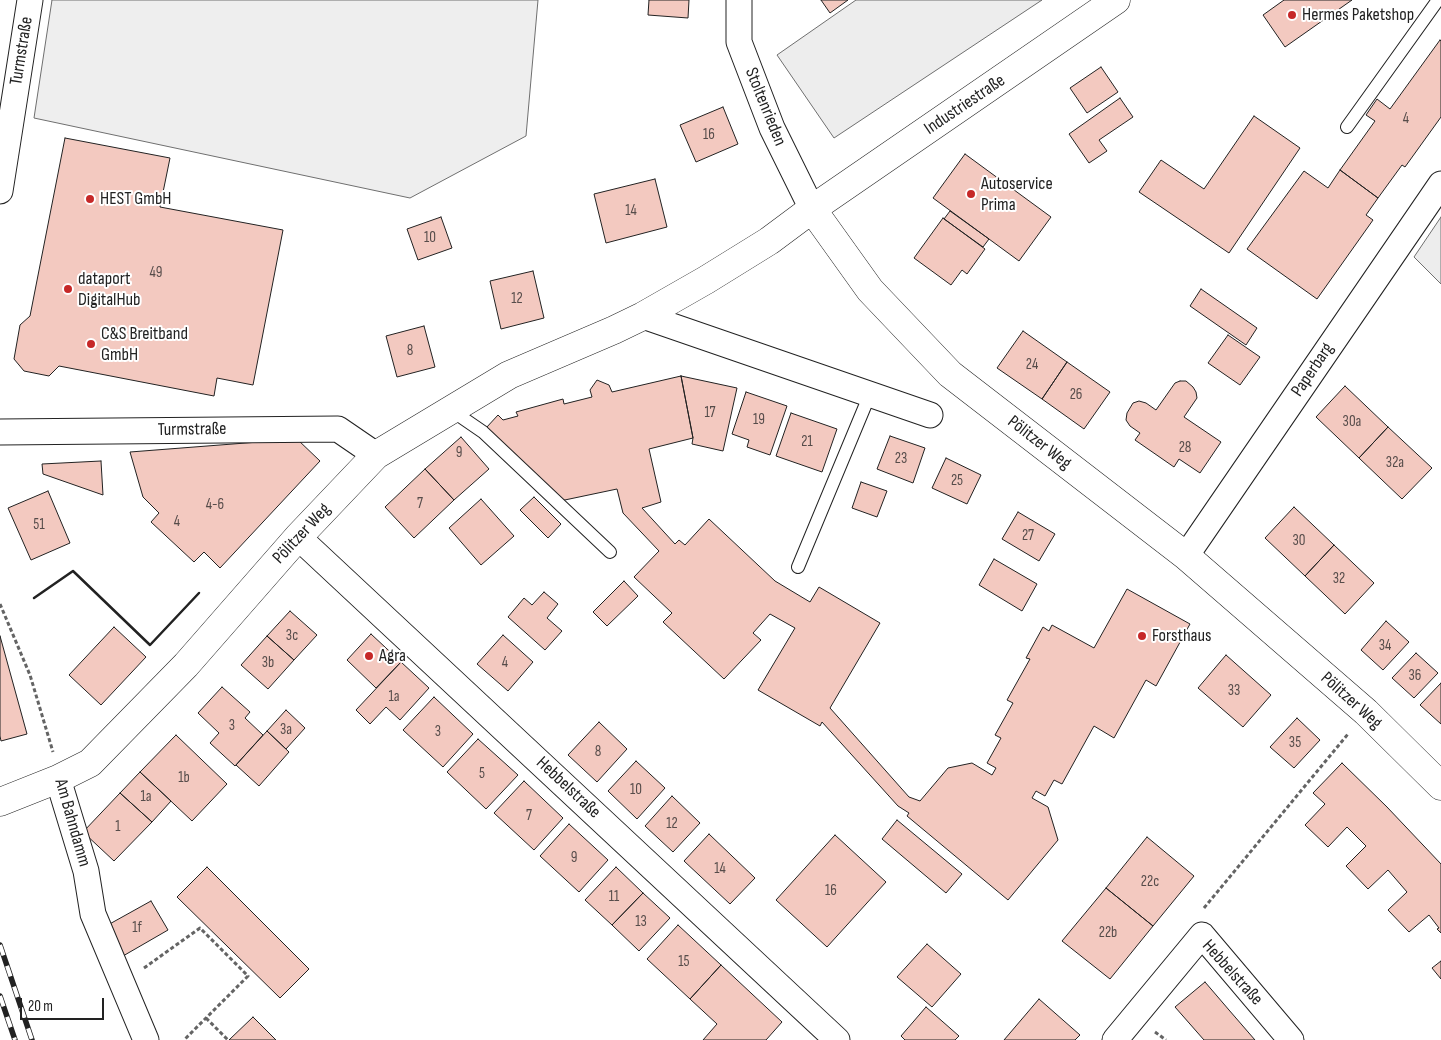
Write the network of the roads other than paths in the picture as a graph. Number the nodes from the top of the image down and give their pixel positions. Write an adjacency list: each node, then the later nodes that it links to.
1 (30, 0): 7 (street, Turmstraße)
2 (738, 0): 8 (street, Stoltenrieden)
3 (1116, 0): 8 (main road, Industriestraße)
4 (1438, 0): 5 (lane)
5 (1347, 126)
6 (1441, 184): 17 (street, Paperbarg)
7 (0, 191)
8 (812, 209): 9 (main road, Pölitzer Weg); 17 (main road, Pölitzer Weg)
9 (643, 316): 10 (street); 11 (main road, Pölitzer Weg)
10 (870, 394): 12 (street); 18 (lane)
11 (451, 410): 14 (main road, Pölitzer Weg); 16 (lane)
12 (930, 414)
13 (0, 432): 14 (street, Turmstraße)
14 (376, 455): 15 (main road, Pölitzer Weg)
15 (298, 537): 19 (main road, Pölitzer Weg); 22 (street, Hebbelstraße)
16 (610, 552)
17 (1186, 556): 20 (main road, Pölitzer Weg)
18 (798, 567)
19 (58, 779): 21 (main road, Pölitzer Weg); 23 (street, Am Bahndamm)
20 (1441, 786)
21 (0, 802)
22 (833, 1039)
23 (146, 1040)
24 (1115, 1040): 25 (street, Hebbelstraße)
25 (1291, 1040)

